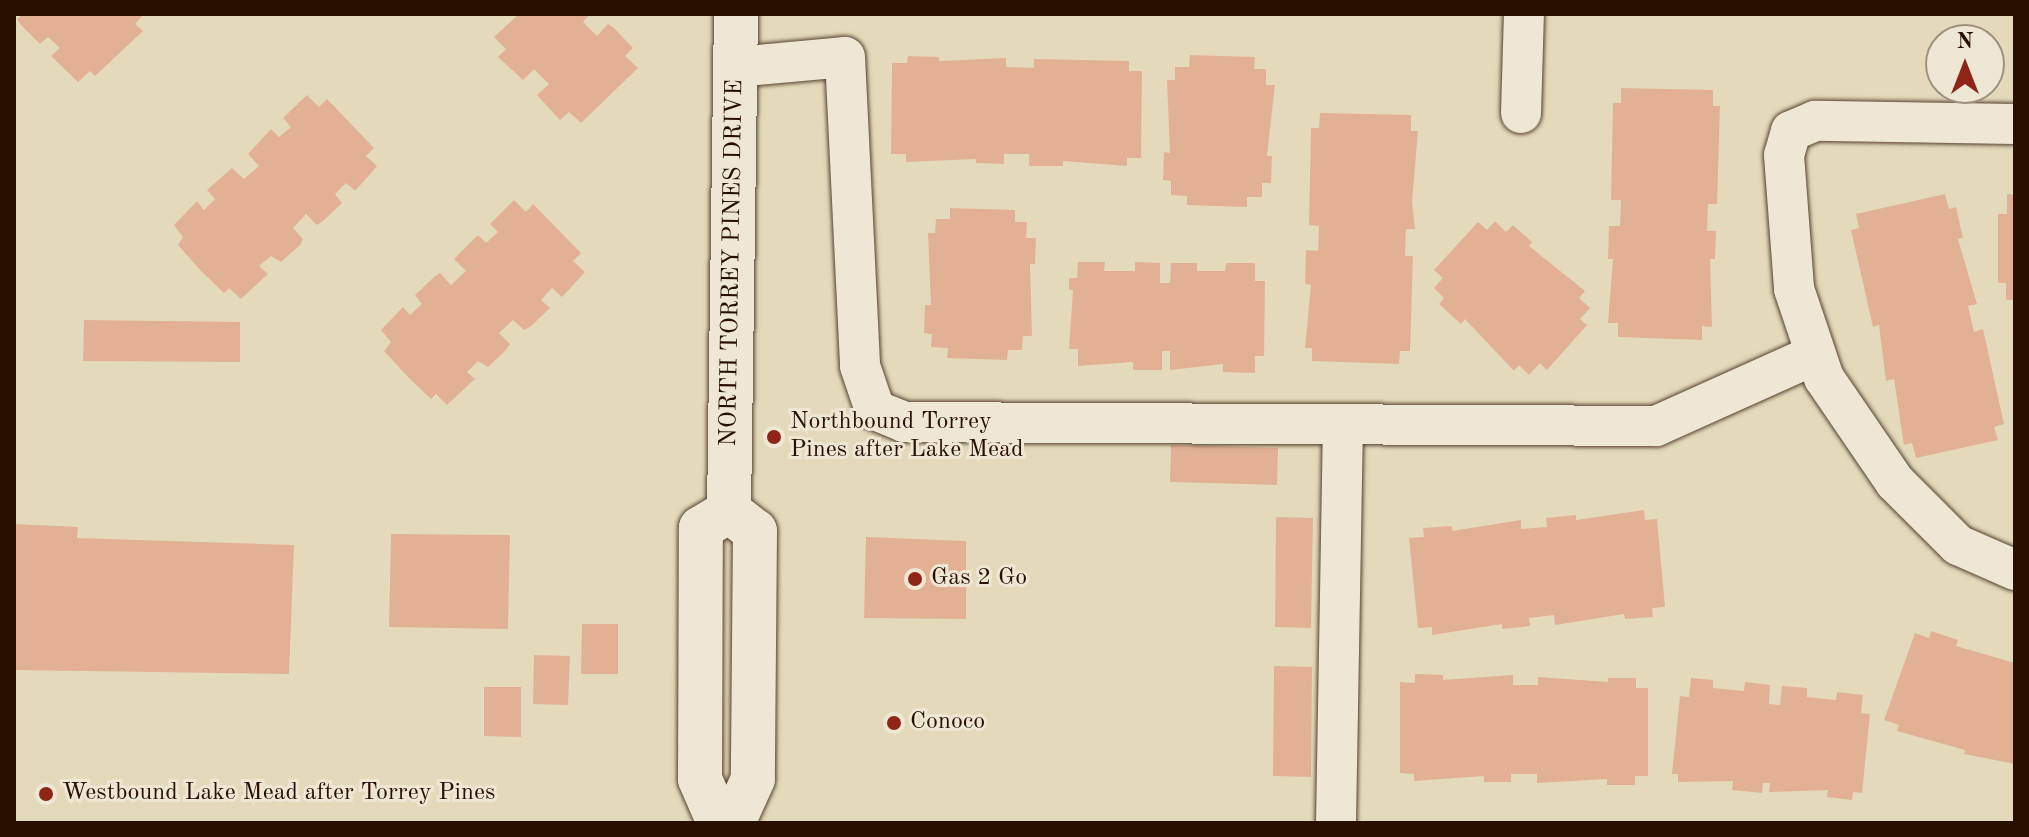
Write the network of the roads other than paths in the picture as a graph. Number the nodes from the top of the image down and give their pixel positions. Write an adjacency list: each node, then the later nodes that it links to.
1 (736, 14): 3 (main road, NORTH TORREY PINES DRIVE)
2 (1524, 14): 4 (street)
3 (735, 67): 7 (street); 8 (main road, NORTH TORREY PINES DRIVE)
4 (1521, 113)
5 (2015, 124): 6 (street)
6 (1814, 355): 7 (street); 9 (street)
7 (1343, 426): 12 (street)
8 (729, 511): 10 (main road); 11 (main road)
9 (2015, 570)
10 (719, 823)
11 (733, 823)
12 (1336, 823)

